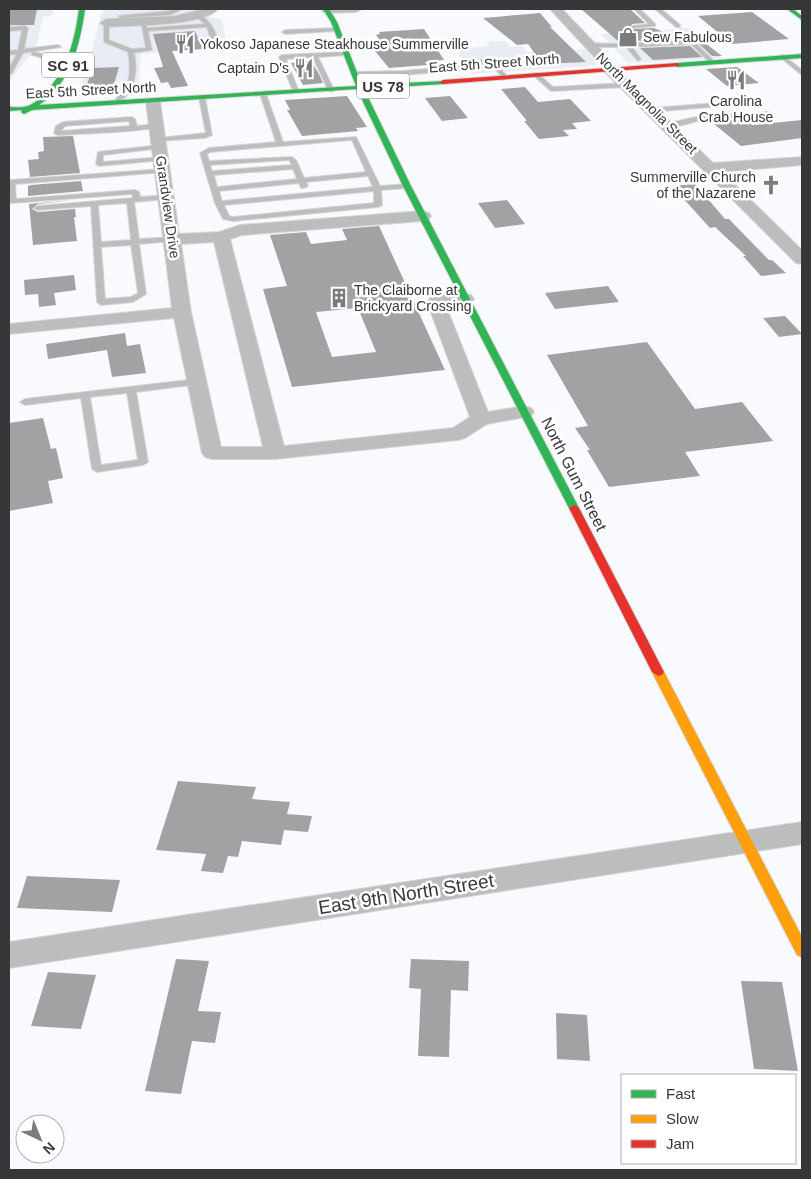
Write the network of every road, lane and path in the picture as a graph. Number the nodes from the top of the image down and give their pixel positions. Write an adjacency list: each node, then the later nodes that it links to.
1 (82, 9): 60 (main road, SC 91)
2 (116, 9): 13 (lane)
3 (176, 9): 13 (lane)
4 (212, 9): 11 (street)
5 (356, 9): 10 (street)
6 (556, 9): 26 (street, North Magnolia Street)
7 (637, 9): 17 (lane)
8 (658, 9): 22 (lane)
9 (790, 9): 12 (main road)
10 (326, 10): 19 (main road, North Gum Street)
11 (197, 15): 15 (street); 16 (lane)
12 (802, 18)
13 (122, 19): 14 (street); 15 (street)
14 (106, 23): 27 (lane)
15 (143, 25): 16 (lane); 27 (lane)
16 (209, 25): 24 (lane)
17 (634, 27)
18 (9, 29): 29 (lane)
19 (336, 29): 20 (lane); 30 (main road, North Gum Street)
20 (285, 32)
21 (62, 35): 23 (main road, SC 91)
22 (692, 42): 25 (lane); 37 (lane)
23 (58, 46): 29 (lane); 38 (main road, SC 91)
24 (216, 46)
25 (627, 46): 26 (lane); 34 (lane)
26 (592, 48): 40 (street, North Magnolia Street)
27 (131, 51): 51 (lane)
28 (9, 53): 29 (lane)
29 (22, 53): 36 (lane); 38 (lane)
30 (346, 54): 31 (lane); 44 (main road, North Gum Street)
31 (315, 56): 52 (lane); 53 (lane)
32 (802, 56): 33 (main road, East 5th Street North / US 78)
33 (782, 57): 37 (main road, East 5th Street North / US 78); 41 (lane)
34 (638, 59)
35 (9, 60): 36 (lane)
36 (17, 60): 42 (lane)
37 (712, 62): 40 (main road, East 5th Street North / US 78)
38 (50, 64)
39 (446, 69): 43 (lane); 46 (lane); 47 (lane)
40 (609, 69): 45 (main road, East 5th Street North / US 78); 49 (street, North Magnolia Street)
41 (801, 71)
42 (9, 73)
43 (402, 73): 44 (lane); 48 (lane)
44 (354, 74): 50 (main road, North Gum Street)
45 (535, 74): 46 (main road, East 5th Street North / US 78); 49 (lane)
46 (505, 77): 47 (main road, East 5th Street North / US 78)
47 (454, 81): 48 (main road, East 5th Street North / US 78)
48 (408, 84): 50 (main road, East 5th Street North / US 78)
49 (626, 85): 62 (street, North Magnolia Street)
50 (360, 88): 52 (main road, East 5th Street North / US 78); 77 (main road, North Gum Street)
51 (128, 90): 57 (lane); 58 (lane)
52 (332, 90): 53 (main road, East 5th Street North / US 78)
53 (296, 92): 55 (main road, East 5th Street North / US 78)
54 (31, 93): 60 (main road, SC 91)
55 (263, 94): 56 (main road, East 5th Street North / US 78); 67 (lane)
56 (202, 98): 57 (main road, East 5th Street North / US 78); 68 (lane)
57 (145, 102): 58 (main road, East 5th Street North / US 78); 68 (street, Grandview Drive)
58 (117, 103): 60 (main road, East 5th Street North / US 78)
59 (730, 104): 62 (lane)
60 (28, 108): 61 (main road, East 5th Street North / US 78); 64 (main road, SC 91)
61 (9, 109)
62 (652, 110): 65 (street, North Magnolia Street)
63 (768, 114): 65 (lane)
64 (15, 121)
65 (667, 124): 72 (street, North Magnolia Street)
66 (134, 128): 66 (lane); 68 (lane)
67 (280, 143): 70 (lane); 75 (lane)
68 (160, 149): 68 (lane); 73 (lane); 82 (street, Grandview Drive)
69 (802, 161): 72 (street)
70 (206, 163): 71 (lane); 74 (lane)
71 (296, 167): 74 (lane); 76 (lane)
72 (712, 168): 91 (street, North Magnolia Street)
73 (132, 173): 81 (lane); 81 (lane)
74 (209, 173): 79 (lane)
75 (370, 174): 76 (lane); 78 (lane)
76 (302, 181): 79 (lane); 80 (lane)
77 (407, 186): 78 (lane); 86 (main road, North Gum Street)
78 (377, 188): 80 (lane); 84 (lane)
79 (214, 189): 84 (lane)
80 (308, 194): 84 (lane)
81 (134, 197): 82 (lane); 83 (lane); 89 (lane)
82 (167, 197): 88 (street, Grandview Drive)
83 (94, 203): 85 (lane); 90 (lane)
84 (219, 203)
85 (38, 208)
86 (423, 216): 87 (street); 92 (main road, North Gum Street)
87 (221, 237): 88 (street); 102 (street)
88 (173, 239): 89 (lane); 94 (street, Grandview Drive)
89 (135, 242): 90 (lane); 93 (lane)
90 (97, 245): 93 (lane)
91 (802, 258)
92 (465, 299): 100 (main road, North Gum Street); 101 (street)
93 (102, 310): 94 (street); 95 (street)
94 (182, 312): 96 (street, Grandview Drive)
95 (9, 329)
96 (197, 382): 97 (lane); 102 (street, Grandview Drive)
97 (131, 390): 98 (lane); 98 (lane)
98 (86, 395): 99 (lane)
99 (25, 402)
100 (524, 412): 101 (street); 104 (main road, North Gum Street)
101 (481, 419): 102 (street)
102 (274, 453)
103 (802, 833): 104 (street, East 9th North Street)
104 (745, 842): 105 (main road, North Gum Street); 106 (street, East 9th North Street)
105 (802, 951)
106 (9, 955)

